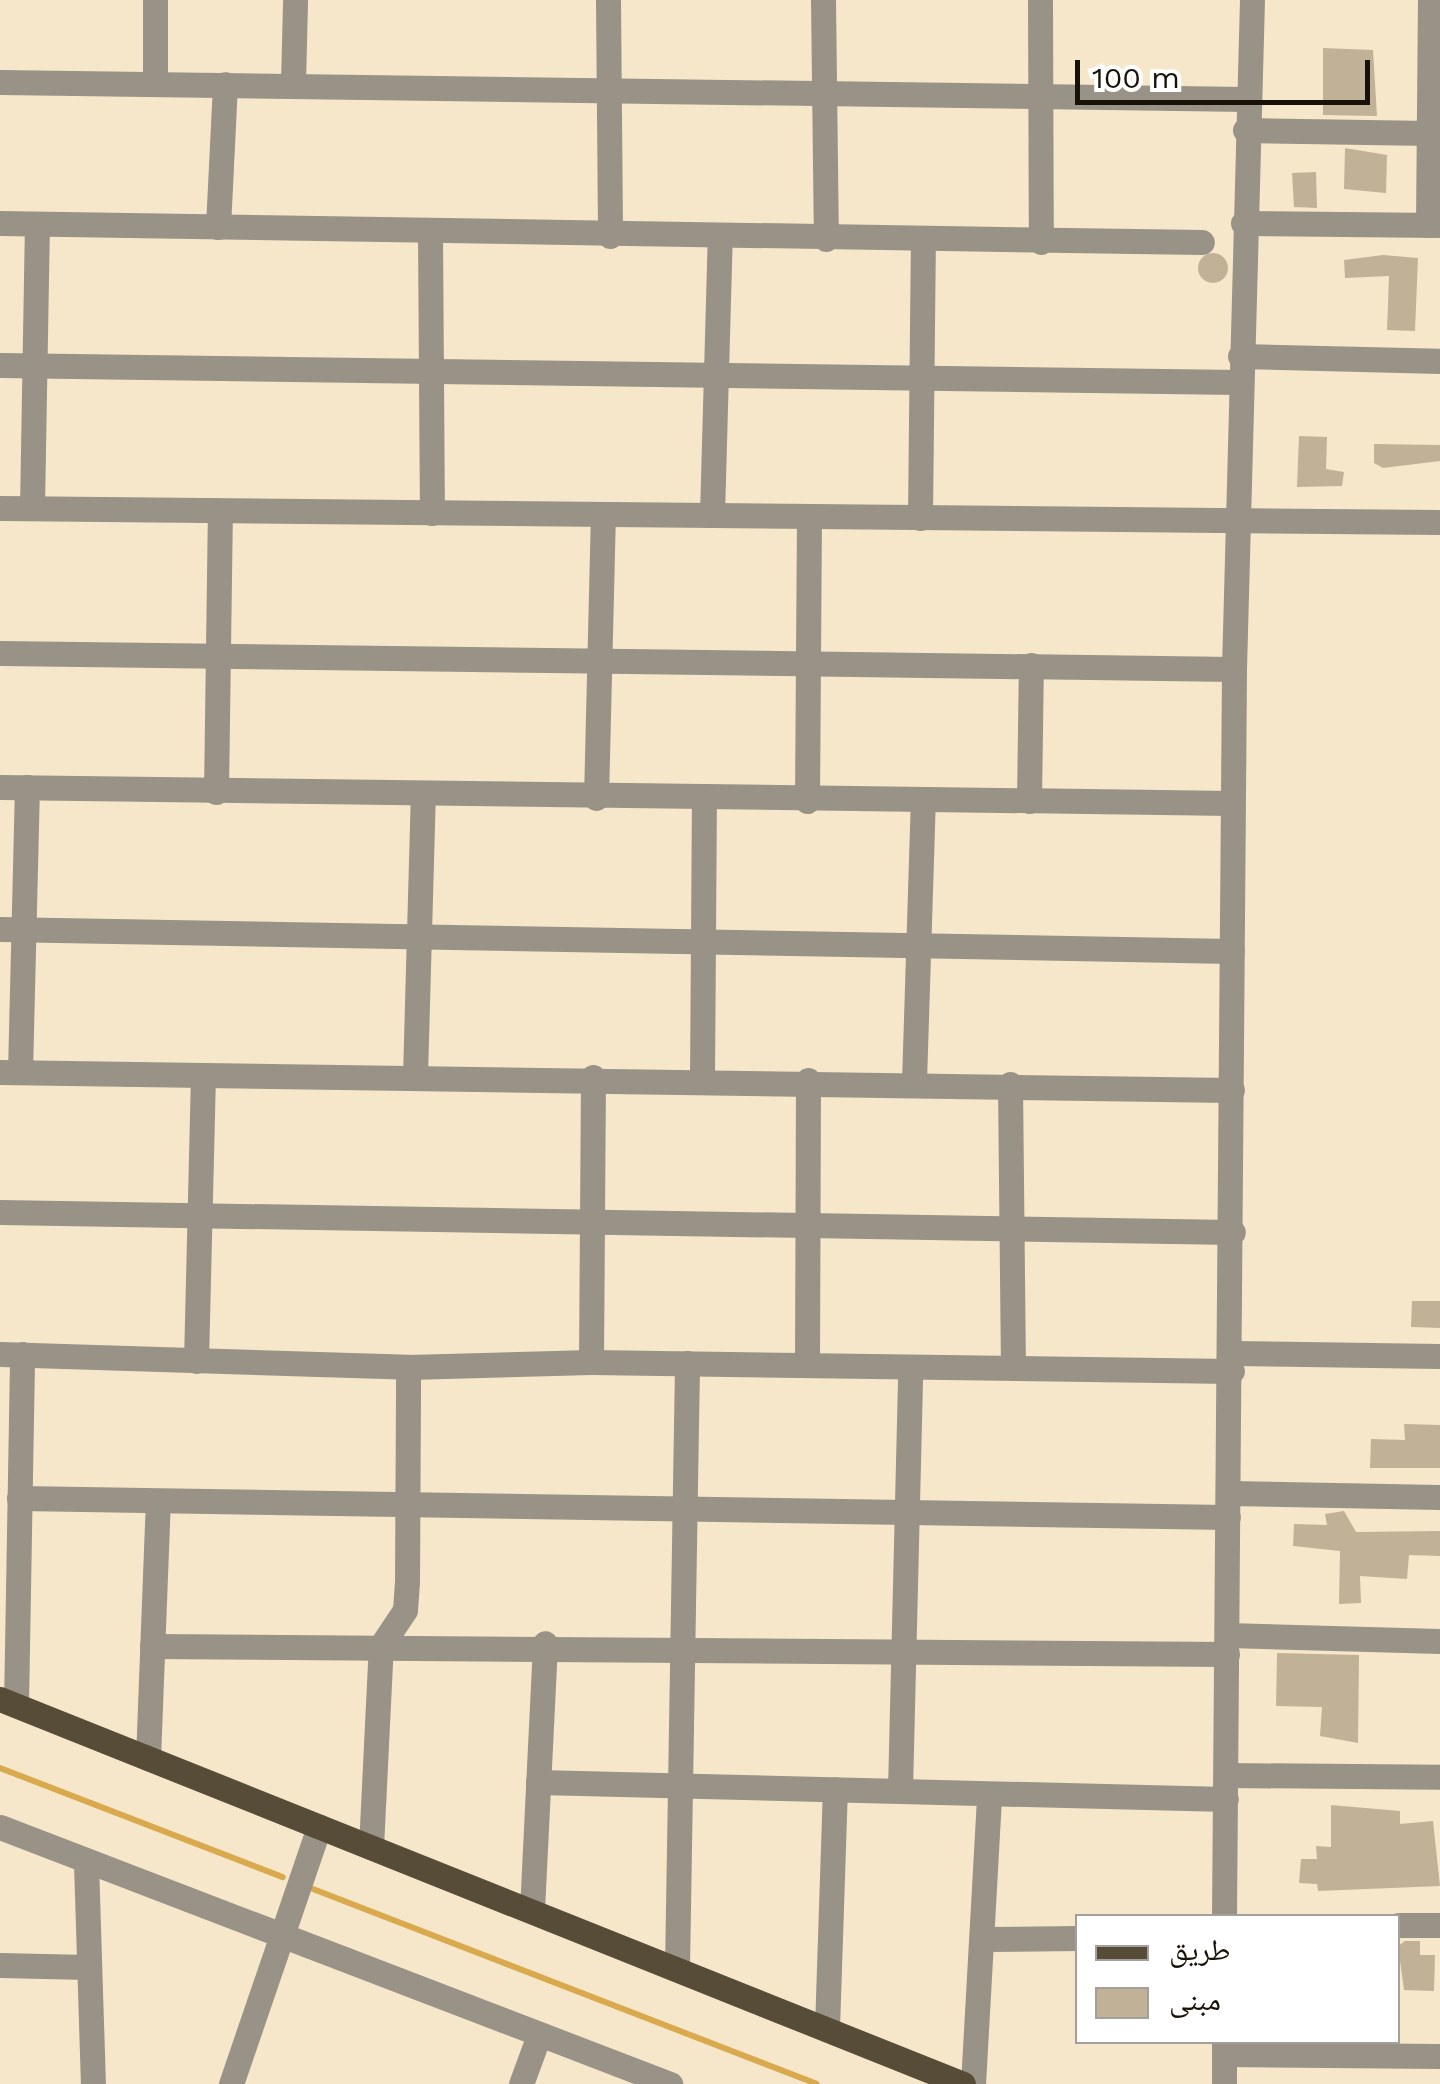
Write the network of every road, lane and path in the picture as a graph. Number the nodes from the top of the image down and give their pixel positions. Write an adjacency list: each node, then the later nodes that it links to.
1 (154, 0): 9 (street)
2 (296, 0): 11 (street)
3 (608, 0): 12 (street)
4 (823, 0): 13 (street)
5 (1040, 0): 14 (street)
6 (1252, 0): 15 (street)
7 (1430, 0): 17 (street)
8 (0, 82): 9 (street)
9 (155, 82): 10 (street)
10 (224, 84): 11 (street); 22 (street)
11 (292, 84): 12 (street)
12 (606, 89): 13 (street); 24 (street)
13 (824, 92): 14 (street); 26 (street)
14 (1040, 98): 15 (street); 28 (street)
15 (1247, 99): 16 (street)
16 (1245, 130): 17 (street); 20 (street)
17 (1430, 133): 21 (street)
18 (0, 223): 19 (street)
19 (37, 224): 22 (street); 33 (street)
20 (1243, 224): 21 (street); 30 (street)
21 (1434, 225)
22 (218, 228): 23 (street)
23 (430, 234): 24 (street); 34 (street)
24 (610, 236): 25 (street)
25 (720, 238): 26 (street); 35 (street)
26 (826, 239): 27 (street)
27 (923, 241): 28 (street); 36 (street)
28 (1041, 242): 29 (street)
29 (1202, 242)
30 (1240, 356): 31 (street); 37 (street)
31 (1440, 361)
32 (0, 365): 33 (street)
33 (36, 365): 34 (street); 39 (street)
34 (432, 371): 35 (street); 40 (street)
35 (715, 375): 36 (street); 41 (street)
36 (921, 379): 37 (street); 45 (street)
37 (1238, 382): 46 (street)
38 (0, 508): 39 (street)
39 (32, 508): 42 (street)
40 (432, 512): 42 (street); 43 (street)
41 (712, 515): 43 (street); 44 (street)
42 (220, 516): 49 (street)
43 (603, 516): 50 (street)
44 (809, 517): 45 (street); 51 (street)
45 (920, 518): 46 (street)
46 (1237, 520): 47 (street); 53 (street)
47 (1440, 522)
48 (0, 653): 49 (street)
49 (216, 656): 50 (street); 56 (street)
50 (600, 662): 51 (street); 58 (street)
51 (808, 662): 52 (street); 61 (street)
52 (1031, 665): 53 (street); 62 (street)
53 (1234, 668): 63 (street)
54 (0, 787): 55 (street)
55 (27, 788): 56 (street); 64 (street)
56 (216, 792): 57 (street)
57 (423, 796): 58 (street); 65 (street)
58 (596, 798): 59 (street)
59 (704, 798): 61 (street); 66 (street)
60 (922, 800): 61 (street); 62 (street); 67 (street)
61 (806, 801)
62 (1029, 801): 63 (street)
63 (1232, 804): 68 (street)
64 (13, 930): 65 (street); 69 (street)
65 (419, 936): 66 (street); 71 (street)
66 (703, 938): 67 (street); 73 (street)
67 (919, 943): 68 (street); 75 (street)
68 (1232, 951): 77 (street)
69 (10, 1072): 70 (street)
70 (204, 1076): 71 (street); 79 (street)
71 (415, 1076): 72 (street)
72 (593, 1077): 73 (street); 80 (street)
73 (702, 1078): 74 (street)
74 (808, 1080): 75 (street); 81 (street)
75 (914, 1082): 76 (street)
76 (1010, 1084): 77 (street); 82 (street)
77 (1232, 1090): 83 (street)
78 (0, 1212): 79 (street)
79 (201, 1220): 80 (street); 86 (street)
80 (592, 1226): 81 (street); 87 (street)
81 (806, 1228): 82 (street); 90 (street)
82 (1013, 1229): 83 (street); 93 (street)
83 (1232, 1232): 88 (street)
84 (11, 1354): 86 (street); 95 (street)
85 (1440, 1356): 88 (street)
86 (196, 1361): 91 (street)
87 (590, 1362): 89 (street); 91 (street)
88 (1232, 1362): 93 (street); 98 (street)
89 (687, 1364): 90 (street); 99 (street)
90 (806, 1366): 92 (street)
91 (408, 1367): 97 (street)
92 (910, 1367): 93 (street); 100 (street)
93 (1013, 1368)
94 (1440, 1497): 98 (street)
95 (19, 1498): 96 (street); 108 (street)
96 (158, 1502): 97 (street); 105 (street)
97 (405, 1504): 99 (street); 106 (street)
98 (1228, 1505): 100 (street); 103 (street)
99 (689, 1511): 100 (street); 104 (street)
100 (904, 1512): 107 (street)
101 (1440, 1641): 103 (street)
102 (545, 1644): 104 (street); 106 (street); 111 (street)
103 (1227, 1644): 107 (street); 113 (street)
104 (687, 1645): 107 (street); 112 (street)
105 (152, 1646): 106 (street); 109 (street)
106 (382, 1646): 119 (street)
107 (902, 1648): 115 (street)
108 (8, 1702): 109 (main road)
109 (148, 1758): 117 (main road)
110 (1440, 1777): 113 (street)
111 (538, 1782): 112 (street); 121 (street)
112 (686, 1786): 114 (street); 130 (street)
113 (1226, 1787): 116 (street); 122 (street)
114 (835, 1789): 115 (street); 131 (street)
115 (900, 1790): 116 (street)
116 (989, 1794): 126 (street)
117 (320, 1826): 119 (main road); 125 (street)
118 (0, 1827): 120 (street)
119 (371, 1847): 121 (main road)
120 (86, 1863): 125 (street); 129 (street)
121 (532, 1910): 130 (main road)
122 (1224, 1914)
123 (1400, 1925): 124 (street)
124 (1440, 1926)
125 (278, 1938): 132 (street); 136 (street)
126 (985, 1938): 127 (street); 140 (street)
127 (1075, 1938)
128 (0, 1965): 129 (street)
129 (88, 1967): 135 (street)
130 (677, 1968): 131 (main road)
131 (827, 2028): 139 (main road)
132 (539, 2035): 137 (street); 138 (street)
133 (1224, 2048): 134 (street); 141 (street)
134 (1440, 2056)
135 (93, 2084)
136 (231, 2084)
137 (522, 2084)
138 (670, 2084)
139 (963, 2084)
140 (972, 2084)
141 (1224, 2084)

